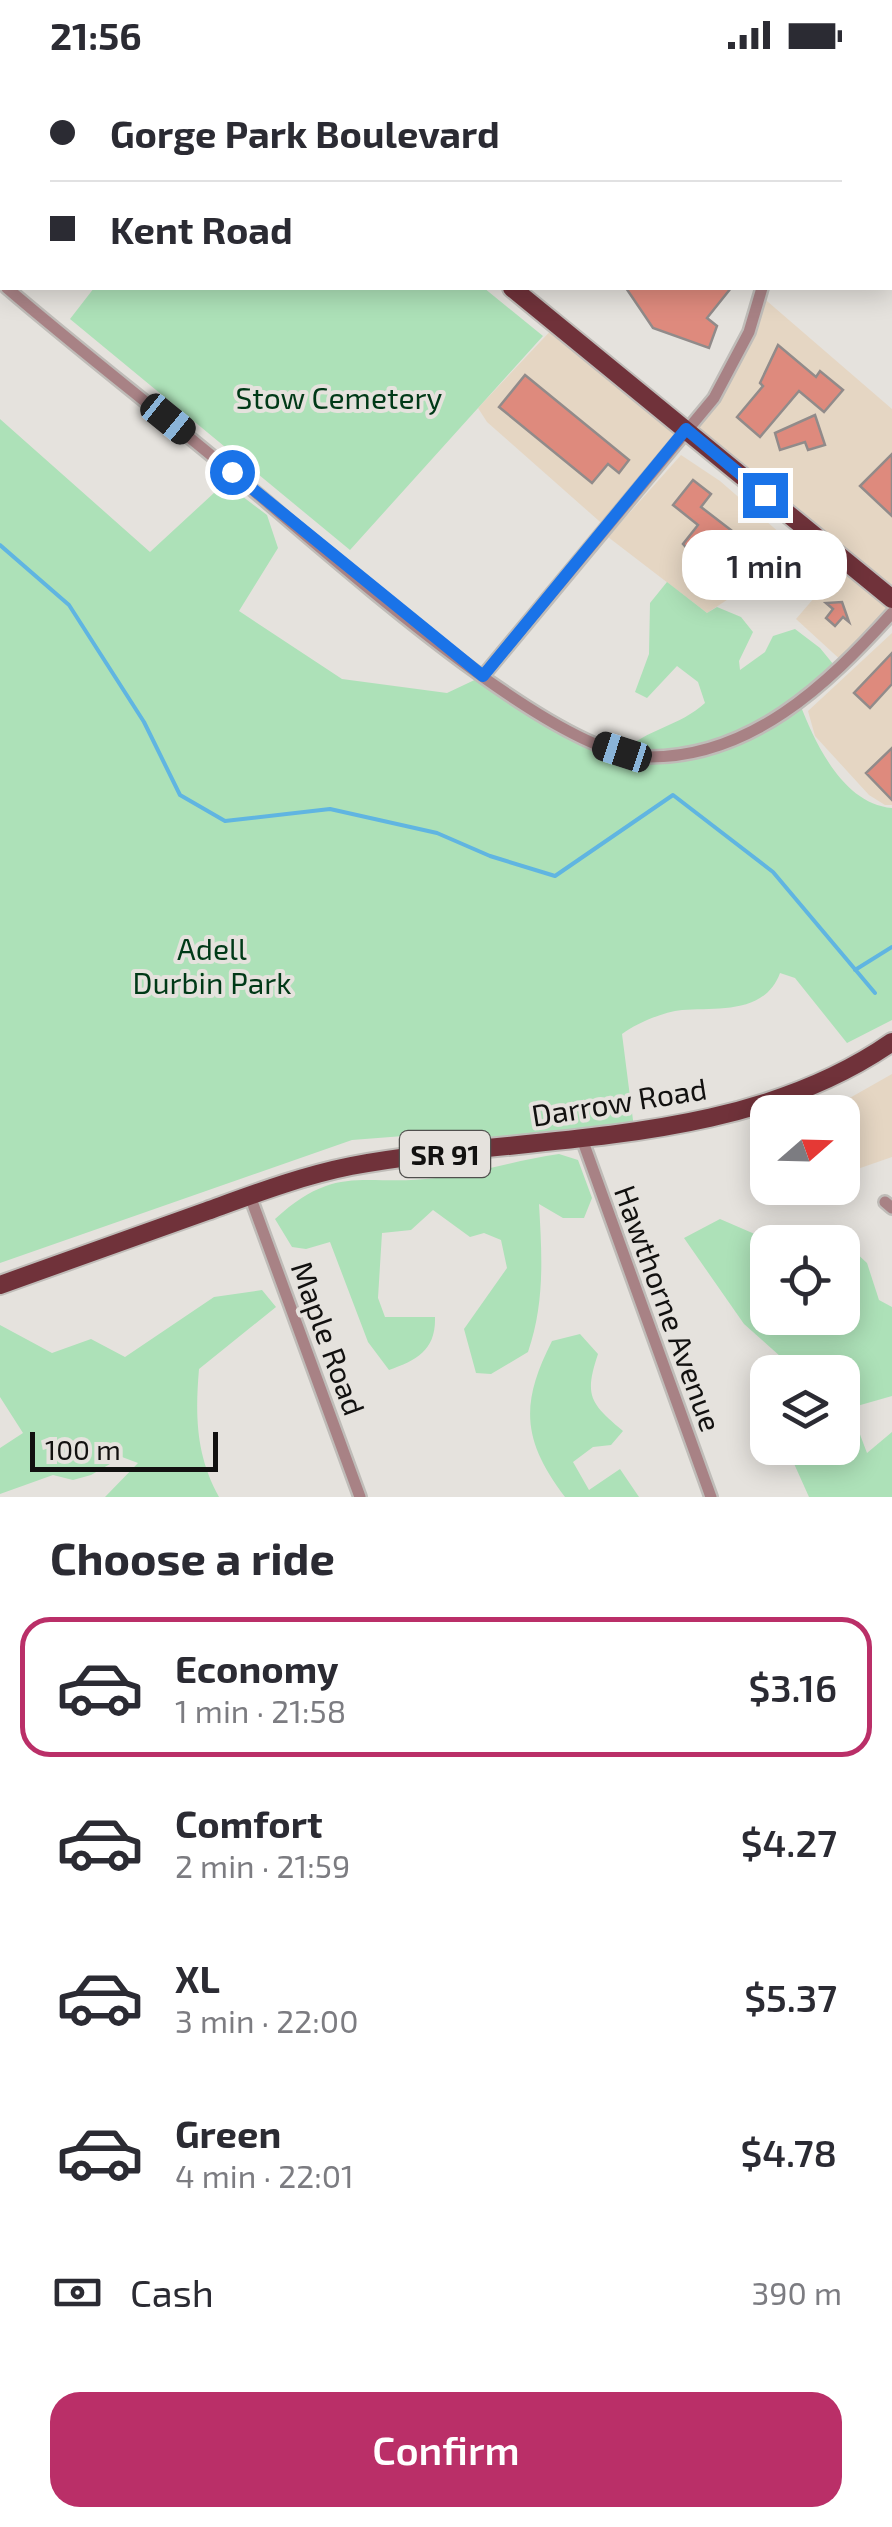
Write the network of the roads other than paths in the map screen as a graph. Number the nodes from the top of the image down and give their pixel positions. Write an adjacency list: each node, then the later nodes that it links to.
1 (10, 290): 7 (street)
2 (514, 290): 4 (main road)
3 (761, 290): 4 (street)
4 (686, 429): 5 (main road); 7 (street)
5 (892, 599)
6 (892, 612): 7 (street)
7 (483, 676)
8 (892, 1042): 9 (main road, Darrow Road / SR 91)
9 (580, 1136): 10 (main road, Darrow Road / SR 91); 13 (street, Hawthorne Avenue)
10 (250, 1196): 11 (main road, Darrow Road / SR 91); 12 (street, Maple Road)
11 (0, 1285)
12 (360, 1497)
13 (711, 1497)

